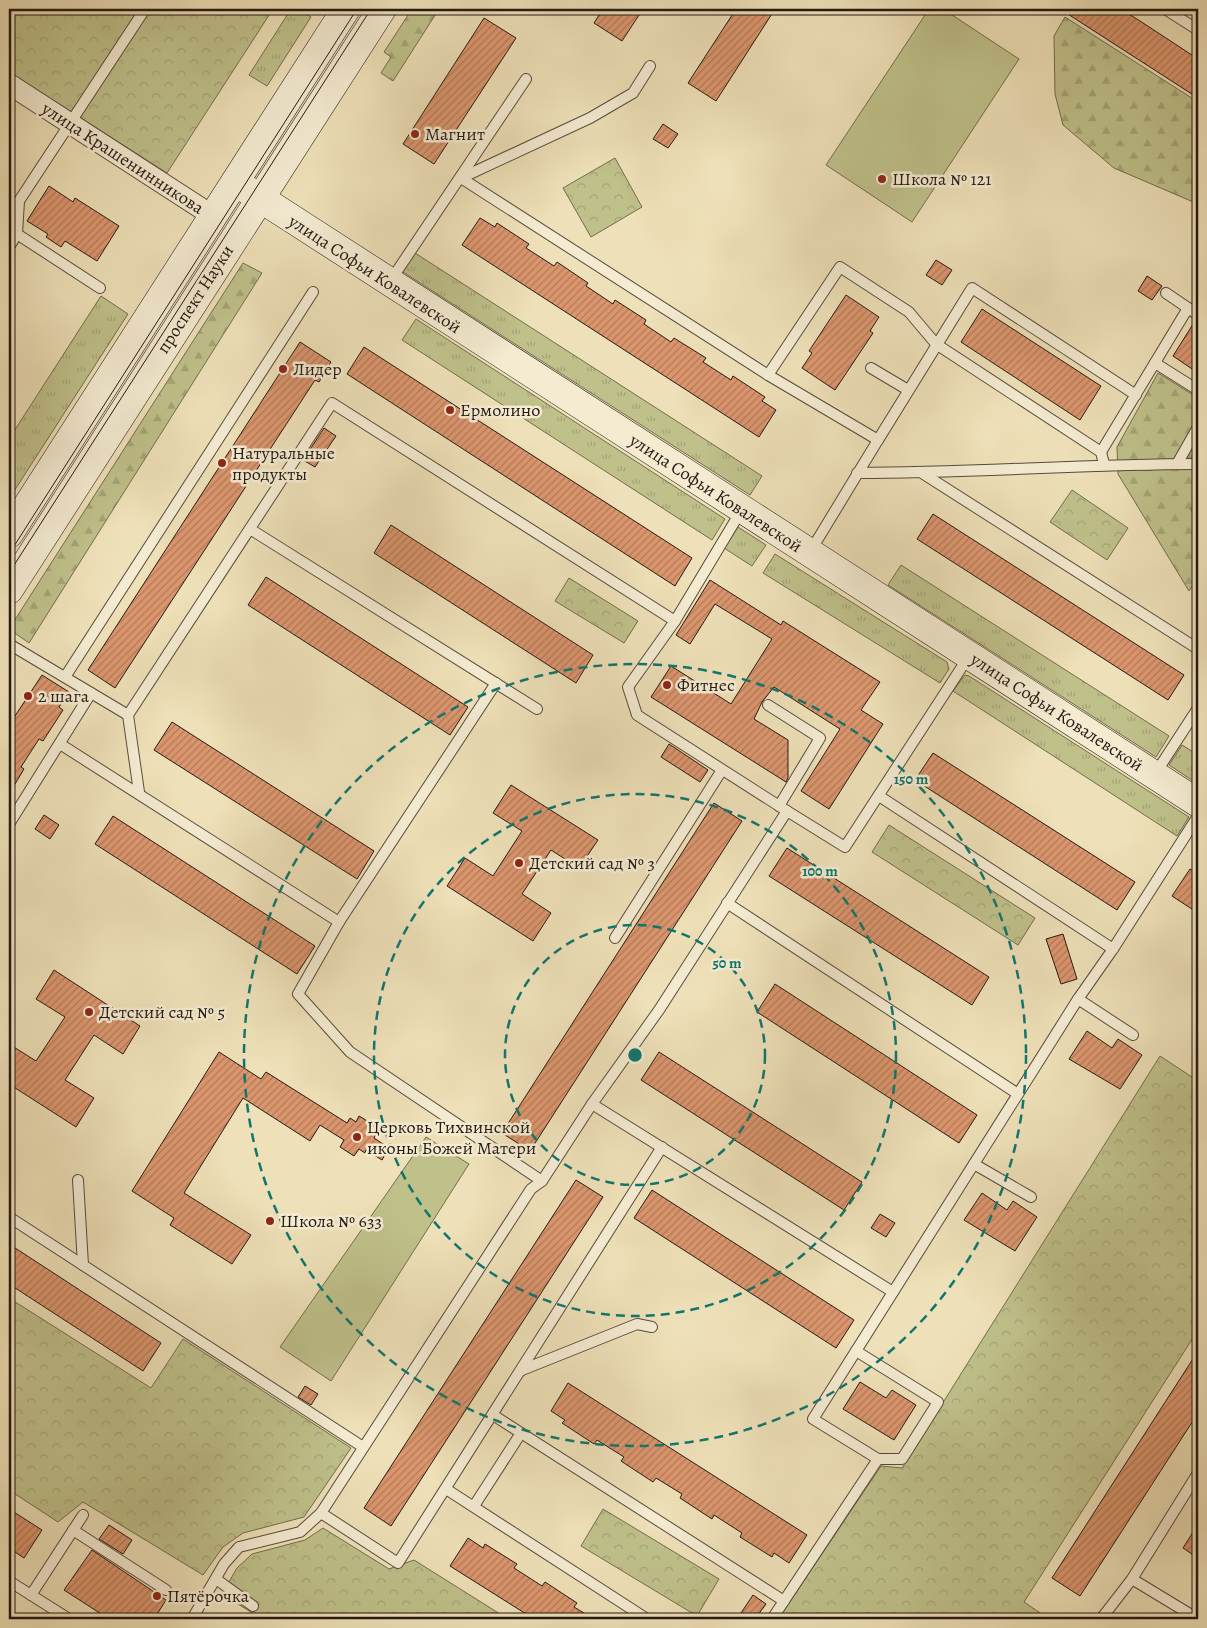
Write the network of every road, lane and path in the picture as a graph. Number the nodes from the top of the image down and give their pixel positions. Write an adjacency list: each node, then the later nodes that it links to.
1 (145, 9): 9 (lane)
2 (346, 9): 11 (main road, проспект Науки)
3 (382, 9): 12 (main road, проспект Науки)
4 (1165, 9): 5 (lane)
5 (1198, 30)
6 (650, 66): 10 (lane)
7 (526, 79): 10 (lane)
8 (9, 84): 9 (street, улица Крашенинникова)
9 (69, 124): 13 (street, улица Крашенинникова); 14 (lane)
10 (461, 178): 16 (lane); 25 (lane)
11 (235, 182): 12 (main road, улица Софьи Ковалевской); 13 (main road, проспект Науки)
12 (260, 199): 16 (main road, улица Софьи Ковалевской); 41 (main road, проспект Науки)
13 (213, 216): 39 (main road, проспект Науки)
14 (17, 234): 15 (lane); 17 (lane)
15 (9, 247)
16 (390, 283): 37 (main road, улица Софьи Ковалевской)
17 (100, 288)
18 (313, 292): 46 (lane)
19 (1166, 294): 20 (lane)
20 (1188, 308): 21 (lane); 23 (lane)
21 (1198, 315)
22 (936, 344): 25 (lane); 26 (lane); 28 (lane); 31 (lane)
23 (1155, 363): 27 (lane); 28 (lane)
24 (871, 368): 26 (lane)
25 (768, 375): 30 (lane)
26 (908, 390): 30 (lane)
27 (1198, 390)
28 (1136, 395): 31 (lane)
29 (1198, 427): 33 (lane)
30 (878, 440): 35 (lane)
31 (1101, 452): 32 (lane)
32 (1104, 464): 33 (lane); 36 (lane)
33 (1176, 464): 34 (lane)
34 (1198, 464)
35 (857, 473): 36 (lane); 40 (lane)
36 (922, 473): 44 (lane)
37 (742, 510): 40 (main road, улица Софьи Ковалевской); 42 (lane)
38 (250, 529): 42 (lane); 47 (lane); 52 (lane)
39 (9, 534)
40 (809, 553): 45 (main road, улица Софьи Ковалевской)
41 (9, 590)
42 (675, 621): 54 (lane)
43 (9, 644): 46 (lane)
44 (1198, 649)
45 (969, 656): 55 (main road, улица Софьи Ковалевской); 57 (lane)
46 (64, 677): 48 (lane)
47 (496, 683): 51 (lane); 63 (lane)
48 (91, 694): 52 (lane); 53 (lane)
49 (768, 705): 59 (lane)
50 (1198, 708): 55 (lane)
51 (537, 709)
52 (128, 715): 56 (lane)
53 (60, 744): 56 (lane); 61 (lane)
54 (722, 770): 59 (lane); 64 (lane)
55 (1155, 775): 58 (main road, улица Софьи Ковалевской)
56 (139, 792): 63 (lane)
57 (879, 796): 59 (lane); 65 (lane)
58 (1198, 803)
59 (783, 809): 62 (lane)
60 (1198, 816): 65 (lane)
61 (9, 824)
62 (727, 903): 68 (lane); 69 (lane)
63 (339, 922): 73 (lane)
64 (615, 938)
65 (1113, 949): 66 (lane)
66 (1078, 999): 67 (lane); 68 (lane)
67 (1133, 1035)
68 (1018, 1094): 71 (lane)
69 (592, 1104): 70 (lane); 73 (lane)
70 (662, 1147): 77 (lane); 80 (lane)
71 (974, 1164): 74 (lane); 77 (lane)
72 (78, 1180): 76 (lane)
73 (542, 1181): 83 (lane)
74 (1030, 1197)
75 (9, 1217): 76 (lane)
76 (83, 1265): 83 (lane)
77 (893, 1292): 79 (lane)
78 (652, 1327): 80 (lane)
79 (856, 1351): 84 (lane); 84 (lane)
80 (522, 1370): 81 (lane)
81 (493, 1415): 82 (lane); 86 (lane)
82 (521, 1433): 87 (lane); 96 (lane)
83 (363, 1447): 88 (lane)
84 (878, 1459): 96 (lane)
85 (1198, 1473): 92 (lane)
86 (446, 1489): 87 (lane); 88 (lane)
87 (474, 1506): 100 (lane)
88 (321, 1513): 91 (lane)
89 (83, 1515): 90 (lane)
90 (73, 1530): 94 (lane); 95 (lane)
91 (216, 1579): 97 (lane); 99 (lane)
92 (1132, 1579): 102 (lane); 103 (lane)
93 (9, 1580): 95 (lane)
94 (166, 1590)
95 (31, 1594): 98 (lane)
96 (784, 1601): 101 (lane)
97 (253, 1606)
98 (69, 1619)
99 (192, 1619)
100 (647, 1619)
101 (772, 1619)
102 (1101, 1619)
103 (1198, 1619)

